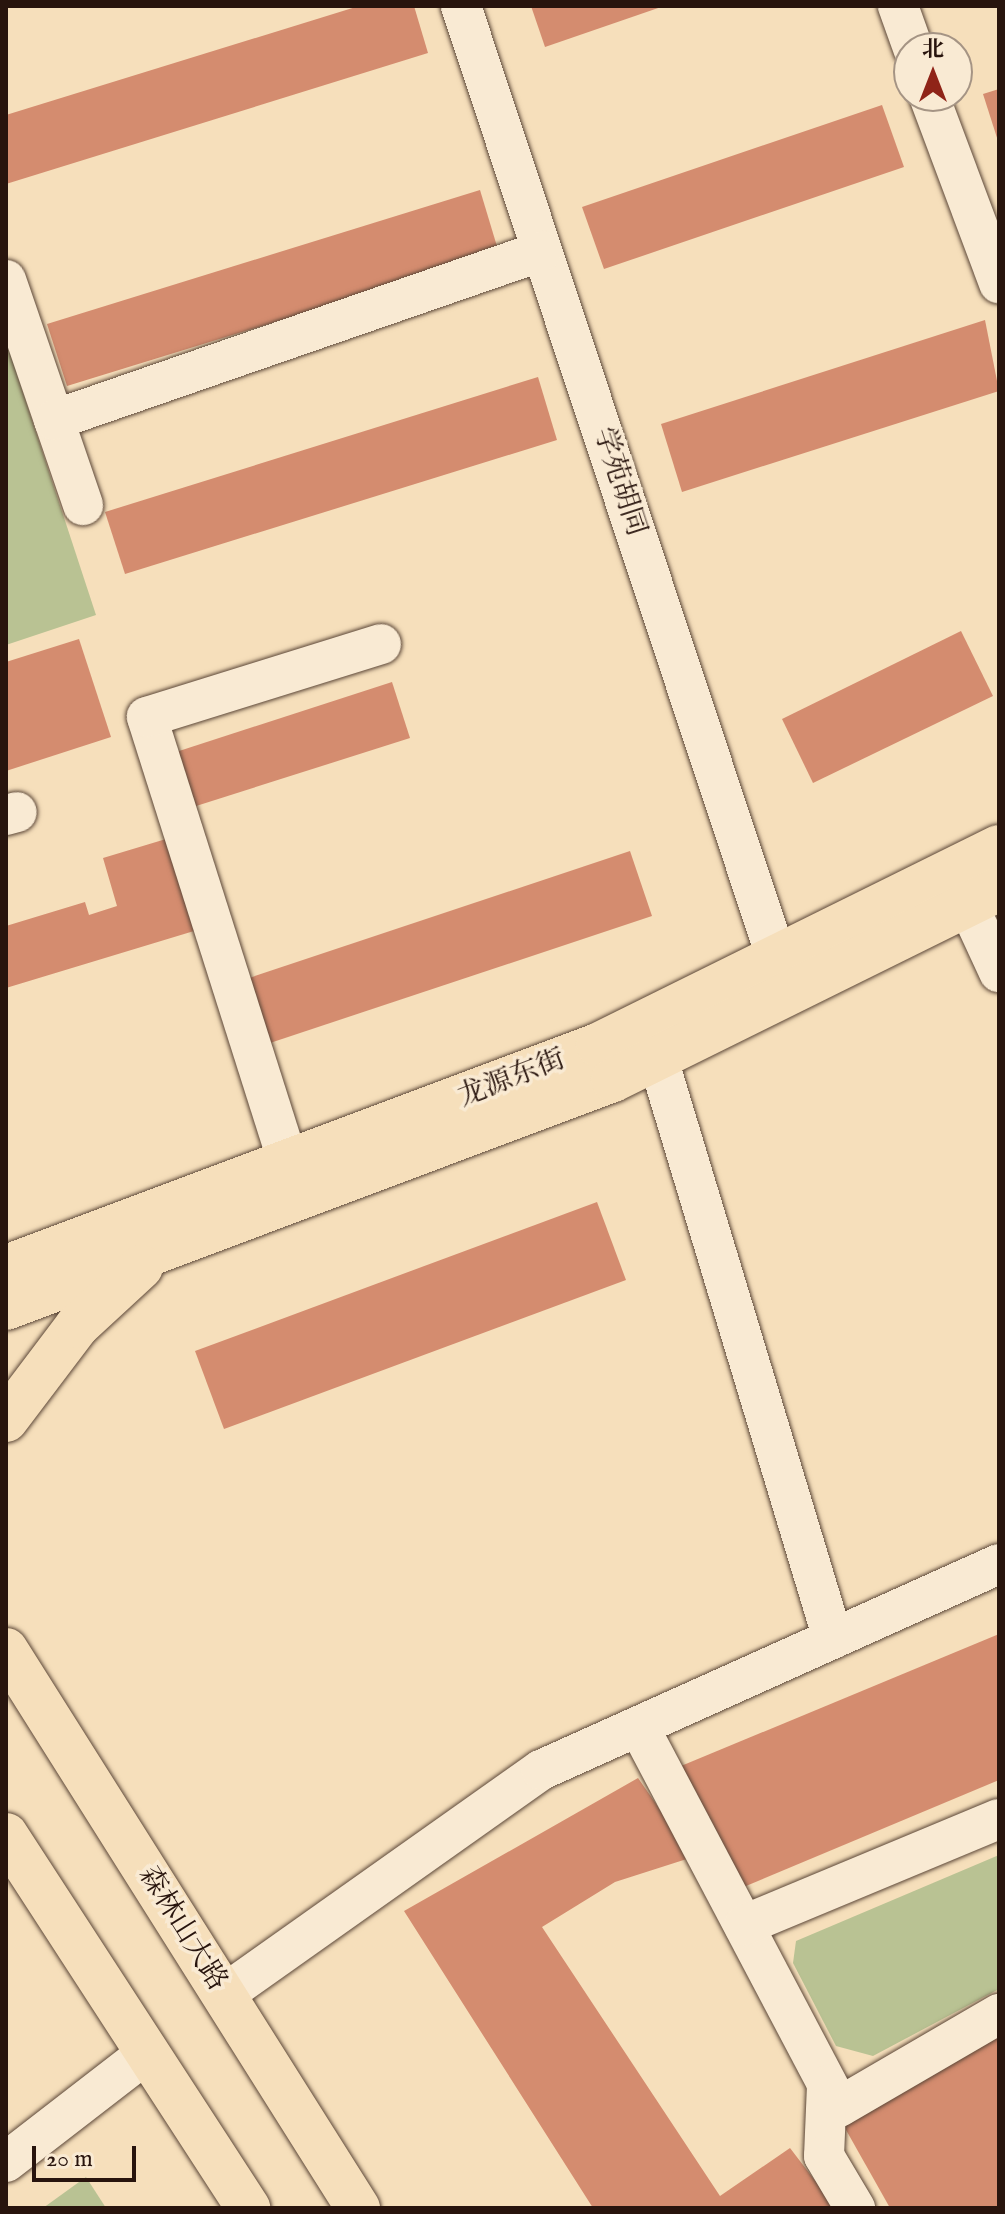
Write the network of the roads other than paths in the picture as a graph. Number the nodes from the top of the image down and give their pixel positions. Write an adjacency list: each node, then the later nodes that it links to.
1 (461, 6): 6 (street, 学苑胡同)
2 (898, 6): 3 (street)
3 (907, 32)
4 (938, 112): 5 (street)
5 (982, 195): 8 (street)
6 (542, 251): 9 (street); 14 (street, 学苑胡同)
7 (6, 280): 9 (street)
8 (999, 283)
9 (54, 420): 10 (street)
10 (83, 505)
11 (381, 644): 17 (street)
12 (999, 847): 14 (main road, 龙源东街)
13 (983, 897): 15 (street); 16 (main road, 龙源东街)
14 (777, 959): 16 (main road, 龙源东街)
15 (999, 972)
16 (652, 1040): 17 (main road, 龙源东街); 18 (main road, 龙源东街); 23 (street)
17 (289, 1165): 19 (main road, 龙源东街)
18 (156, 1253): 20 (main road, 龙源东街); 21 (main road)
19 (15, 1261)
20 (6, 1308)
21 (6, 1420)
22 (999, 1564): 23 (street)
23 (833, 1639): 25 (street)
24 (6, 1650): 29 (main road, 森林山大路)
25 (639, 1727): 28 (street); 29 (street)
26 (999, 1819): 28 (street)
27 (6, 1835): 31 (main road)
28 (744, 1925): 32 (street)
29 (223, 1995): 35 (main road, 森林山大路)
30 (999, 2014): 32 (street)
31 (147, 2053): 33 (street); 34 (main road)
32 (827, 2085): 36 (street)
33 (6, 2162)
34 (248, 2208)
35 (358, 2208)
36 (855, 2208)

